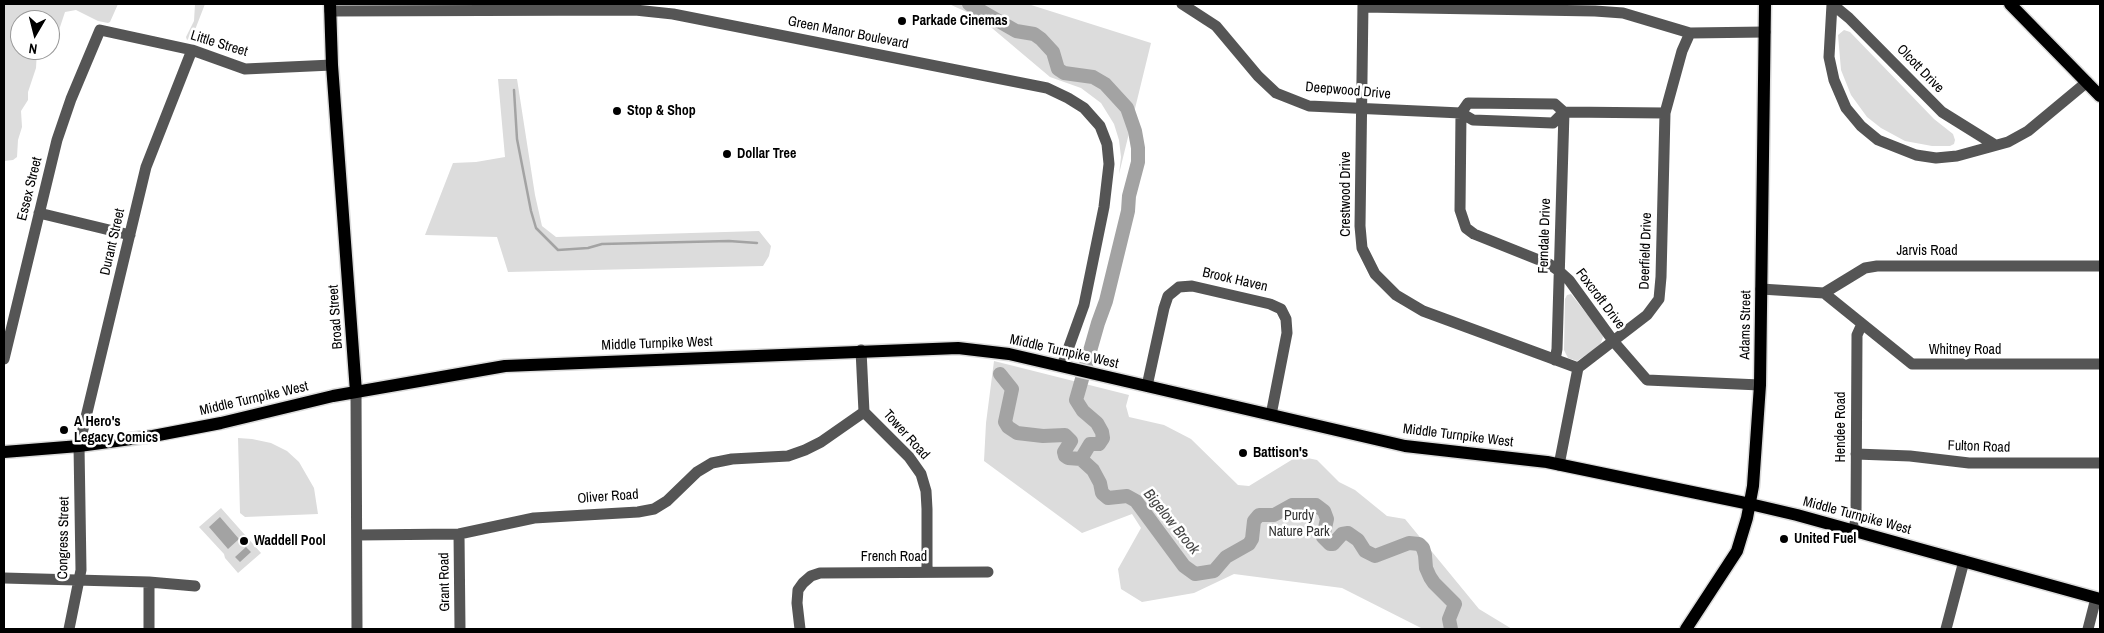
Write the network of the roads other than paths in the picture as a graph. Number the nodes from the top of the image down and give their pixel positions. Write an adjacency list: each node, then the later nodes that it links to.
1 (1182, 4): 14 (street, Deepwood Drive)
2 (1765, 4): 8 (main road, Adams Street)
3 (1832, 4): 18 (street, Olcott Drive); 18 (street, Olcott Drive)
4 (1363, 5): 9 (street); 14 (street, Crestwood Drive)
5 (2016, 6): 12 (main road)
6 (330, 8): 11 (main road, Broad Street); 31 (street, Green Manor Boulevard)
7 (100, 30): 10 (street, Little Street); 19 (street, Essex Street)
8 (1765, 32): 9 (street); 23 (main road, Adams Street)
9 (1690, 34): 16 (street, Deerfield Drive)
10 (192, 50): 11 (street, Little Street); 20 (street, Durant Street)
11 (332, 65): 35 (main road, Broad Street)
12 (2087, 82): 13 (main road); 18 (street, Olcott Drive)
13 (2100, 96)
14 (1362, 109): 17 (street, Deepwood Drive); 29 (street, Crestwood Drive)
15 (1564, 112): 16 (street, Deepwood Drive); 17 (street, Deepwood Drive); 17 (street, Deepwood Drive); 22 (street, Ferndale Drive)
16 (1665, 112): 26 (street, Deerfield Drive)
17 (1462, 113): 22 (street, Foxcroft Drive)
18 (1995, 145)
19 (39, 213): 20 (street); 28 (street, Essex Street)
20 (130, 235): 38 (street, Durant Street)
21 (2100, 266): 24 (street, Jarvis Road)
22 (1559, 271): 26 (street, Foxcroft Drive); 29 (street, Ferndale Drive)
23 (1761, 290): 24 (street); 33 (main road, Adams Street)
24 (1824, 293): 25 (street, Whitney Road)
25 (1862, 324): 30 (street, Whitney Road); 40 (street, Hendee Road)
26 (1614, 342): 32 (street, Deerfield Drive); 33 (street, Foxcroft Drive)
27 (861, 350): 31 (main road, Middle Turnpike West); 35 (main road, Middle Turnpike West); 36 (street, Tower Road)
28 (4, 359)
29 (1555, 360): 32 (street, Crestwood Drive)
30 (2100, 364)
31 (1062, 366): 34 (main road, Middle Turnpike West)
32 (1578, 368): 42 (street)
33 (1760, 385): 43 (main road, Adams Street)
34 (1147, 386): 37 (main road, Middle Turnpike West); 37 (street, Brook Haven)
35 (356, 392): 38 (main road, Middle Turnpike West); 46 (street, Broad Street)
36 (864, 412): 45 (street, Oliver Road); 48 (street, Tower Road)
37 (1271, 416): 42 (main road, Middle Turnpike West)
38 (78, 446): 39 (main road, Middle Turnpike West); 51 (street, Congress Street)
39 (4, 452)
40 (1856, 454): 41 (street, Fulton Road); 44 (street, Hendee Road)
41 (2100, 463)
42 (1559, 465): 43 (main road, Middle Turnpike West)
43 (1750, 504): 44 (main road, Middle Turnpike West); 60 (main road, Adams Street)
44 (1854, 531): 47 (main road, Middle Turnpike West)
45 (459, 534): 46 (street, Oliver Road); 58 (street, Grant Road)
46 (357, 535): 57 (street, Broad Street)
47 (1964, 561): 54 (main road, Middle Turnpike West); 61 (street)
48 (928, 572): 49 (street, French Road); 59 (street, French Road)
49 (988, 572)
50 (4, 578): 51 (street)
51 (80, 580): 52 (street); 55 (street, Congress Street)
52 (149, 582): 53 (street); 56 (street)
53 (195, 586)
54 (2098, 599): 62 (street)
55 (69, 629)
56 (149, 629)
57 (357, 629)
58 (460, 629)
59 (800, 629)
60 (1686, 629)
61 (1946, 629)
62 (2088, 629)

